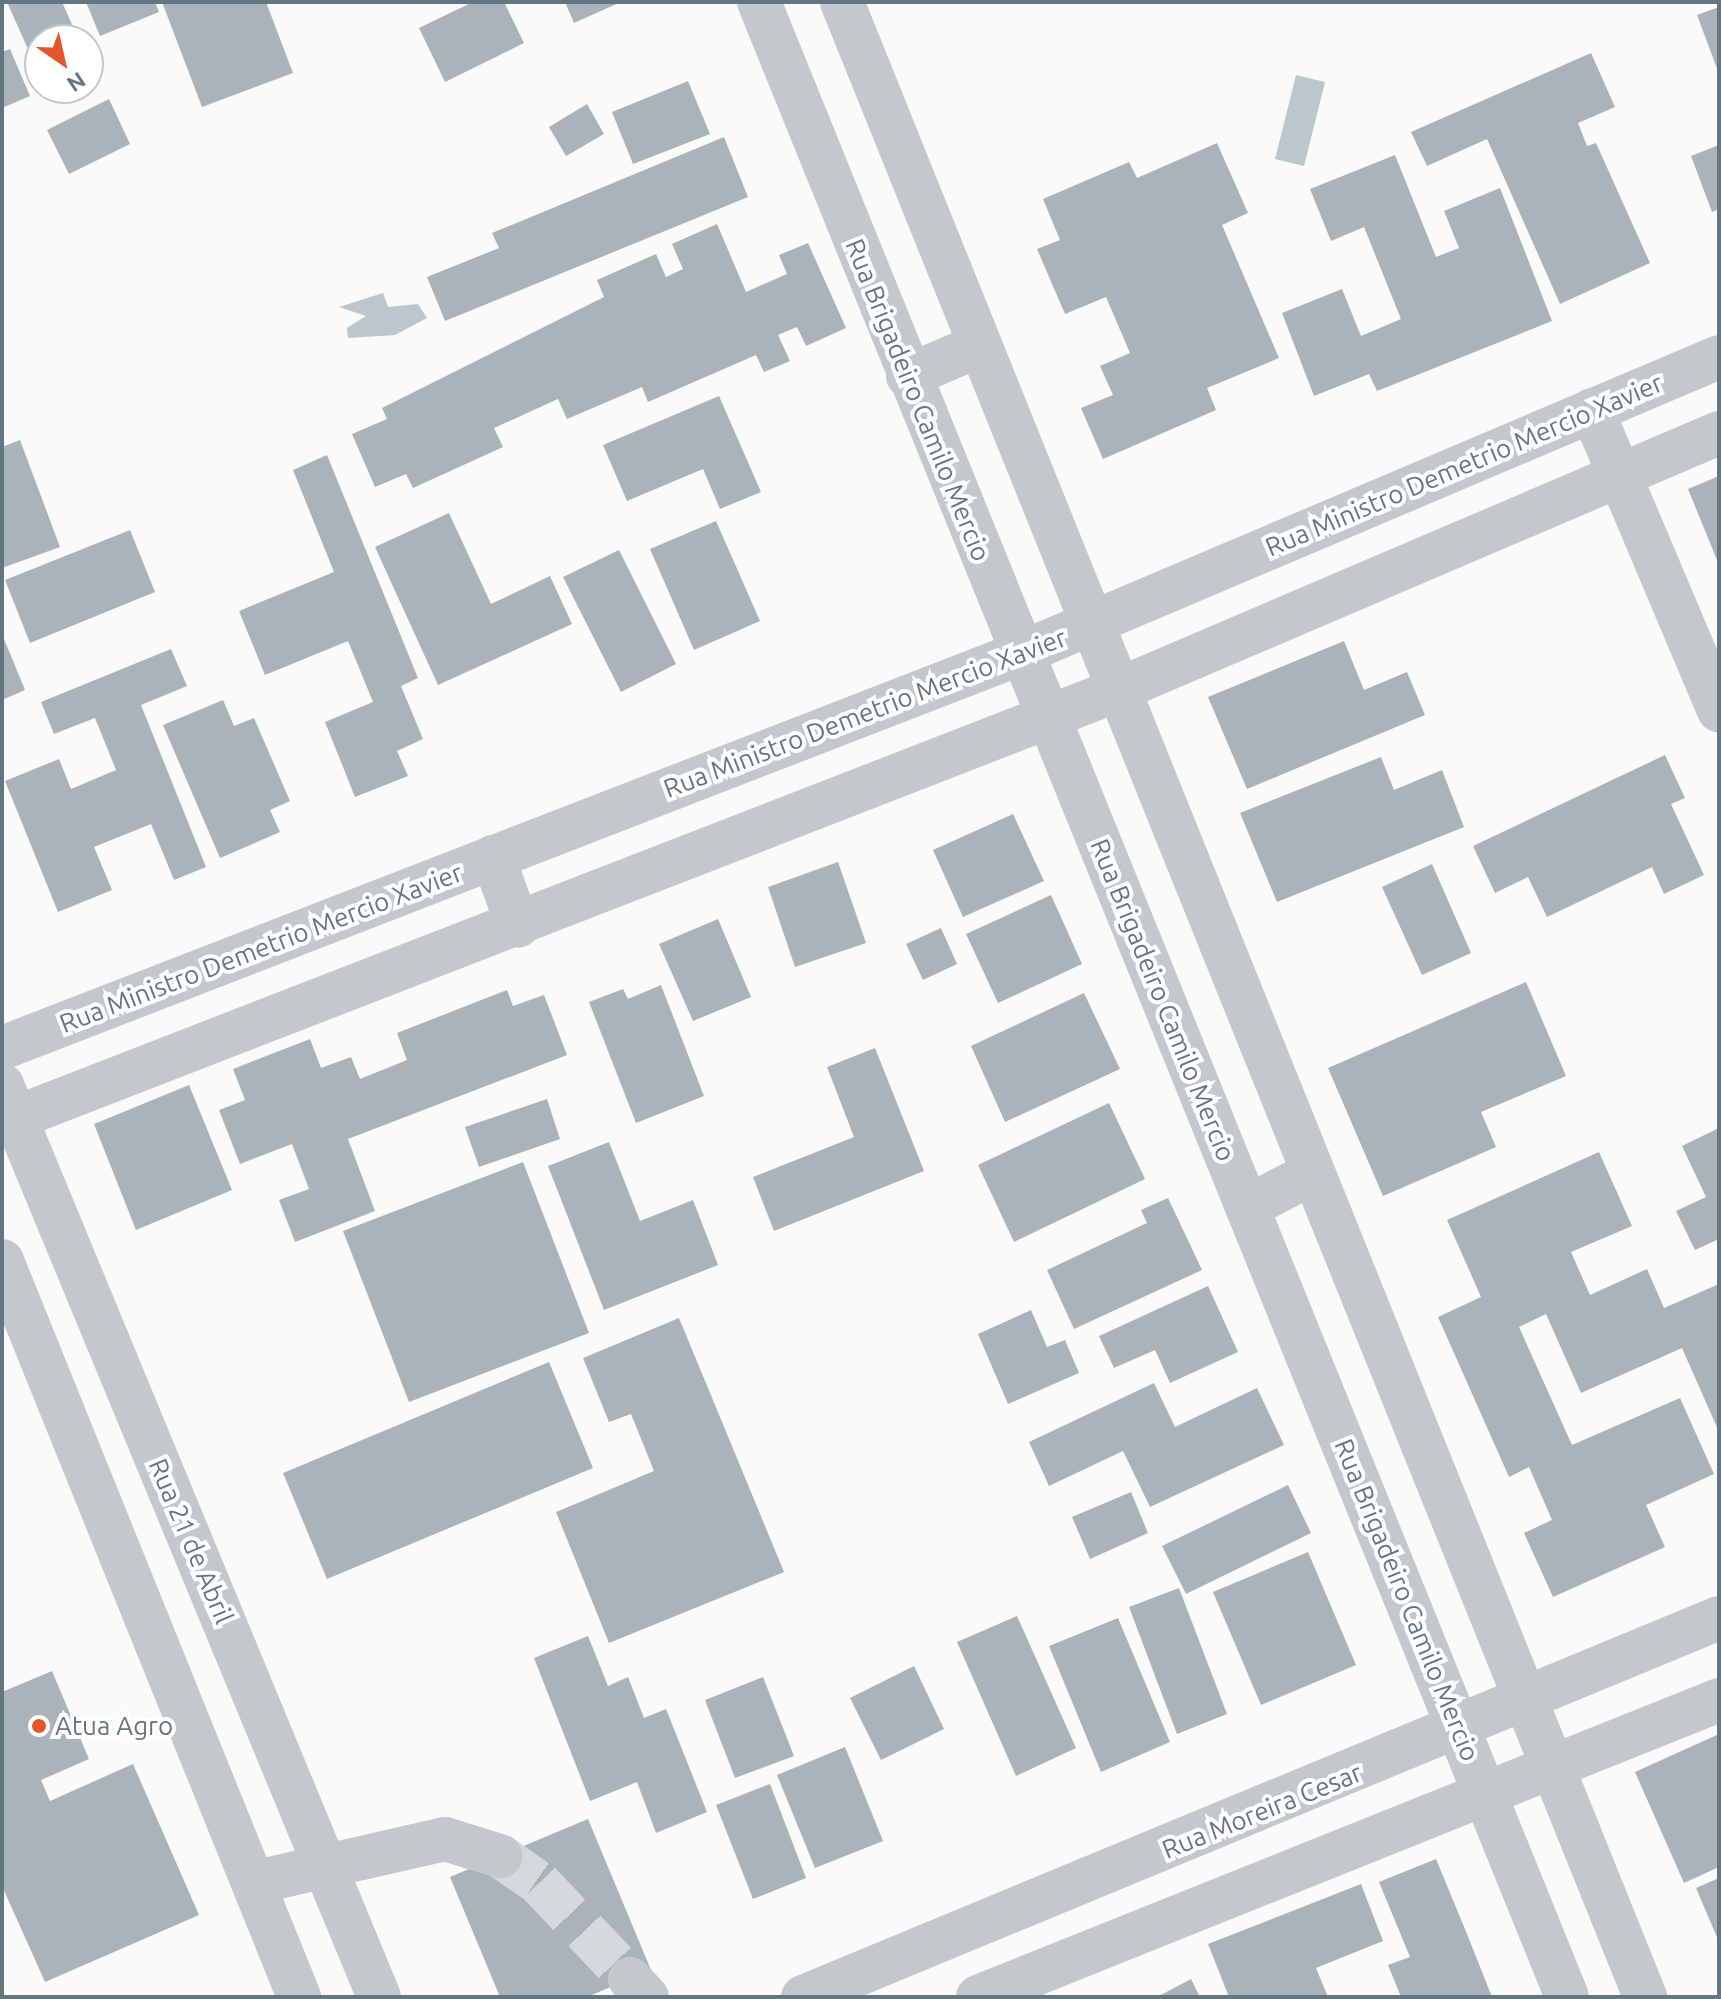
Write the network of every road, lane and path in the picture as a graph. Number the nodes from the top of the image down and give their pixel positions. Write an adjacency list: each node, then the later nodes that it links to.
1 (759, 2): 5 (street, Rua Brigadeiro Camilo Mercio)
2 (842, 2): 3 (street)
3 (978, 346): 5 (street); 11 (street)
4 (1719, 357): 6 (street, Rua Ministro Demetrio Mercio Xavier)
5 (908, 376): 12 (street, Rua Brigadeiro Camilo Mercio)
6 (1592, 410): 8 (street); 9 (street, Rua Ministro Demetrio Mercio Xavier)
7 (1719, 433): 8 (street)
8 (1618, 474): 10 (street); 14 (street)
9 (1314, 529): 10 (street); 11 (street, Rua Ministro Demetrio Mercio Xavier)
10 (1341, 593): 13 (street)
11 (1089, 625): 12 (street, Rua Ministro Demetrio Mercio Xavier); 13 (street)
12 (1019, 654): 15 (street, Rua Brigadeiro Camilo Mercio); 16 (street, Rua Ministro Demetrio Mercio Xavier)
13 (1115, 691): 15 (street); 20 (street)
14 (1719, 710)
15 (1047, 718): 17 (street); 21 (street, Rua Brigadeiro Camilo Mercio)
16 (493, 857): 17 (street); 18 (street, Rua Ministro Demetrio Mercio Xavier)
17 (518, 926): 19 (street)
18 (2, 1048)
19 (6, 1109): 31 (street, Rua 21 de Abril)
20 (1313, 1173): 21 (street); 25 (street)
21 (1247, 1207): 26 (street, Rua Brigadeiro Camilo Mercio)
22 (2, 1261): 32 (street)
23 (1719, 1618): 25 (street, Rua Moreira Cesar)
24 (1719, 1700): 27 (street)
25 (1528, 1702): 26 (street, Rua Moreira Cesar); 27 (street)
26 (1460, 1730): 28 (street, Rua Brigadeiro Camilo Mercio); 29 (street, Rua Moreira Cesar)
27 (1557, 1770): 28 (street); 39 (street)
28 (1487, 1798): 33 (street); 38 (street, Rua Brigadeiro Camilo Mercio)
29 (1193, 1838): 33 (street); 36 (street, Rua Moreira Cesar)
30 (500, 1856): 31 (street)
31 (326, 1862): 32 (street); 35 (street, Rua 21 de Abril)
32 (256, 1882): 34 (street)
33 (1217, 1903): 37 (street)
34 (299, 1997)
35 (379, 1997)
36 (803, 1997)
37 (978, 1997)
38 (1567, 1997)
39 (1645, 1997)

